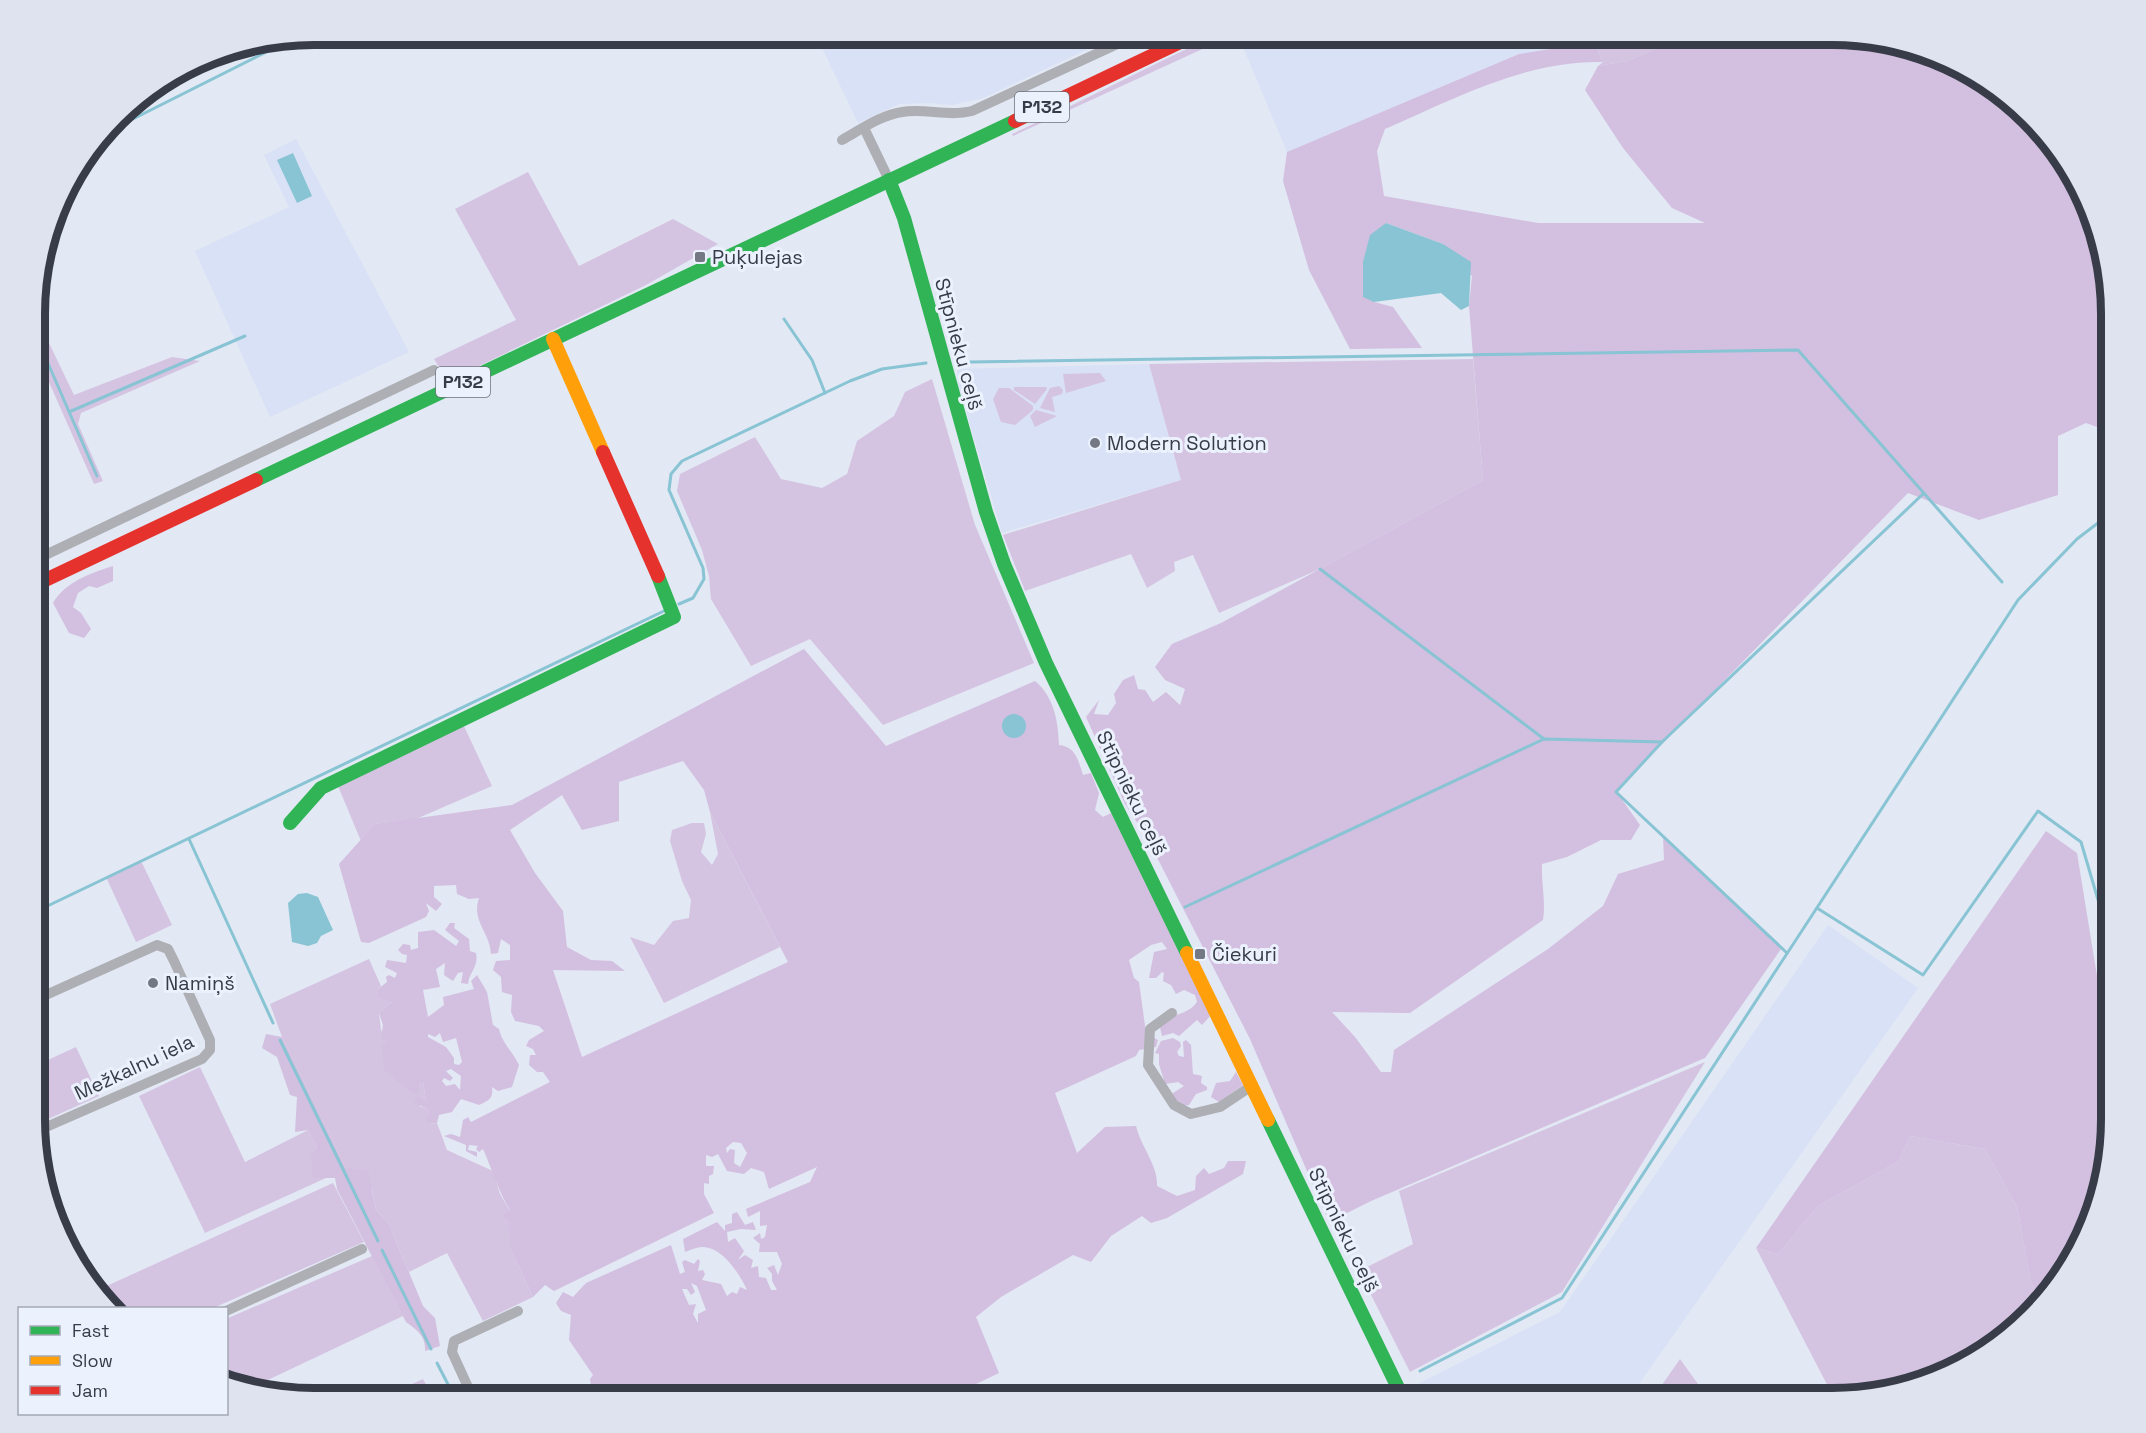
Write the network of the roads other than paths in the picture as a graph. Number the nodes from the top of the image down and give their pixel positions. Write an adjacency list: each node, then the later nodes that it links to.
1 (1113, 45): 3 (street)
2 (1172, 45): 5 (main road, P132)
3 (864, 128): 4 (street); 5 (street)
4 (842, 140)
5 (889, 180): 6 (main road, P132); 13 (main road, Stīpnieku ceļš)
6 (553, 339): 9 (main road, P132); 10 (main road)
7 (434, 370): 8 (street)
8 (45, 554)
9 (45, 580)
10 (290, 823)
11 (45, 995): 14 (street, Mežkalnu iela)
12 (1172, 1013): 13 (street)
13 (1252, 1085): 19 (main road, Stīpnieku ceļš)
14 (45, 1127)
15 (362, 1249): 16 (street)
16 (228, 1310)
17 (518, 1311): 18 (street)
18 (468, 1388)
19 (1398, 1388)

